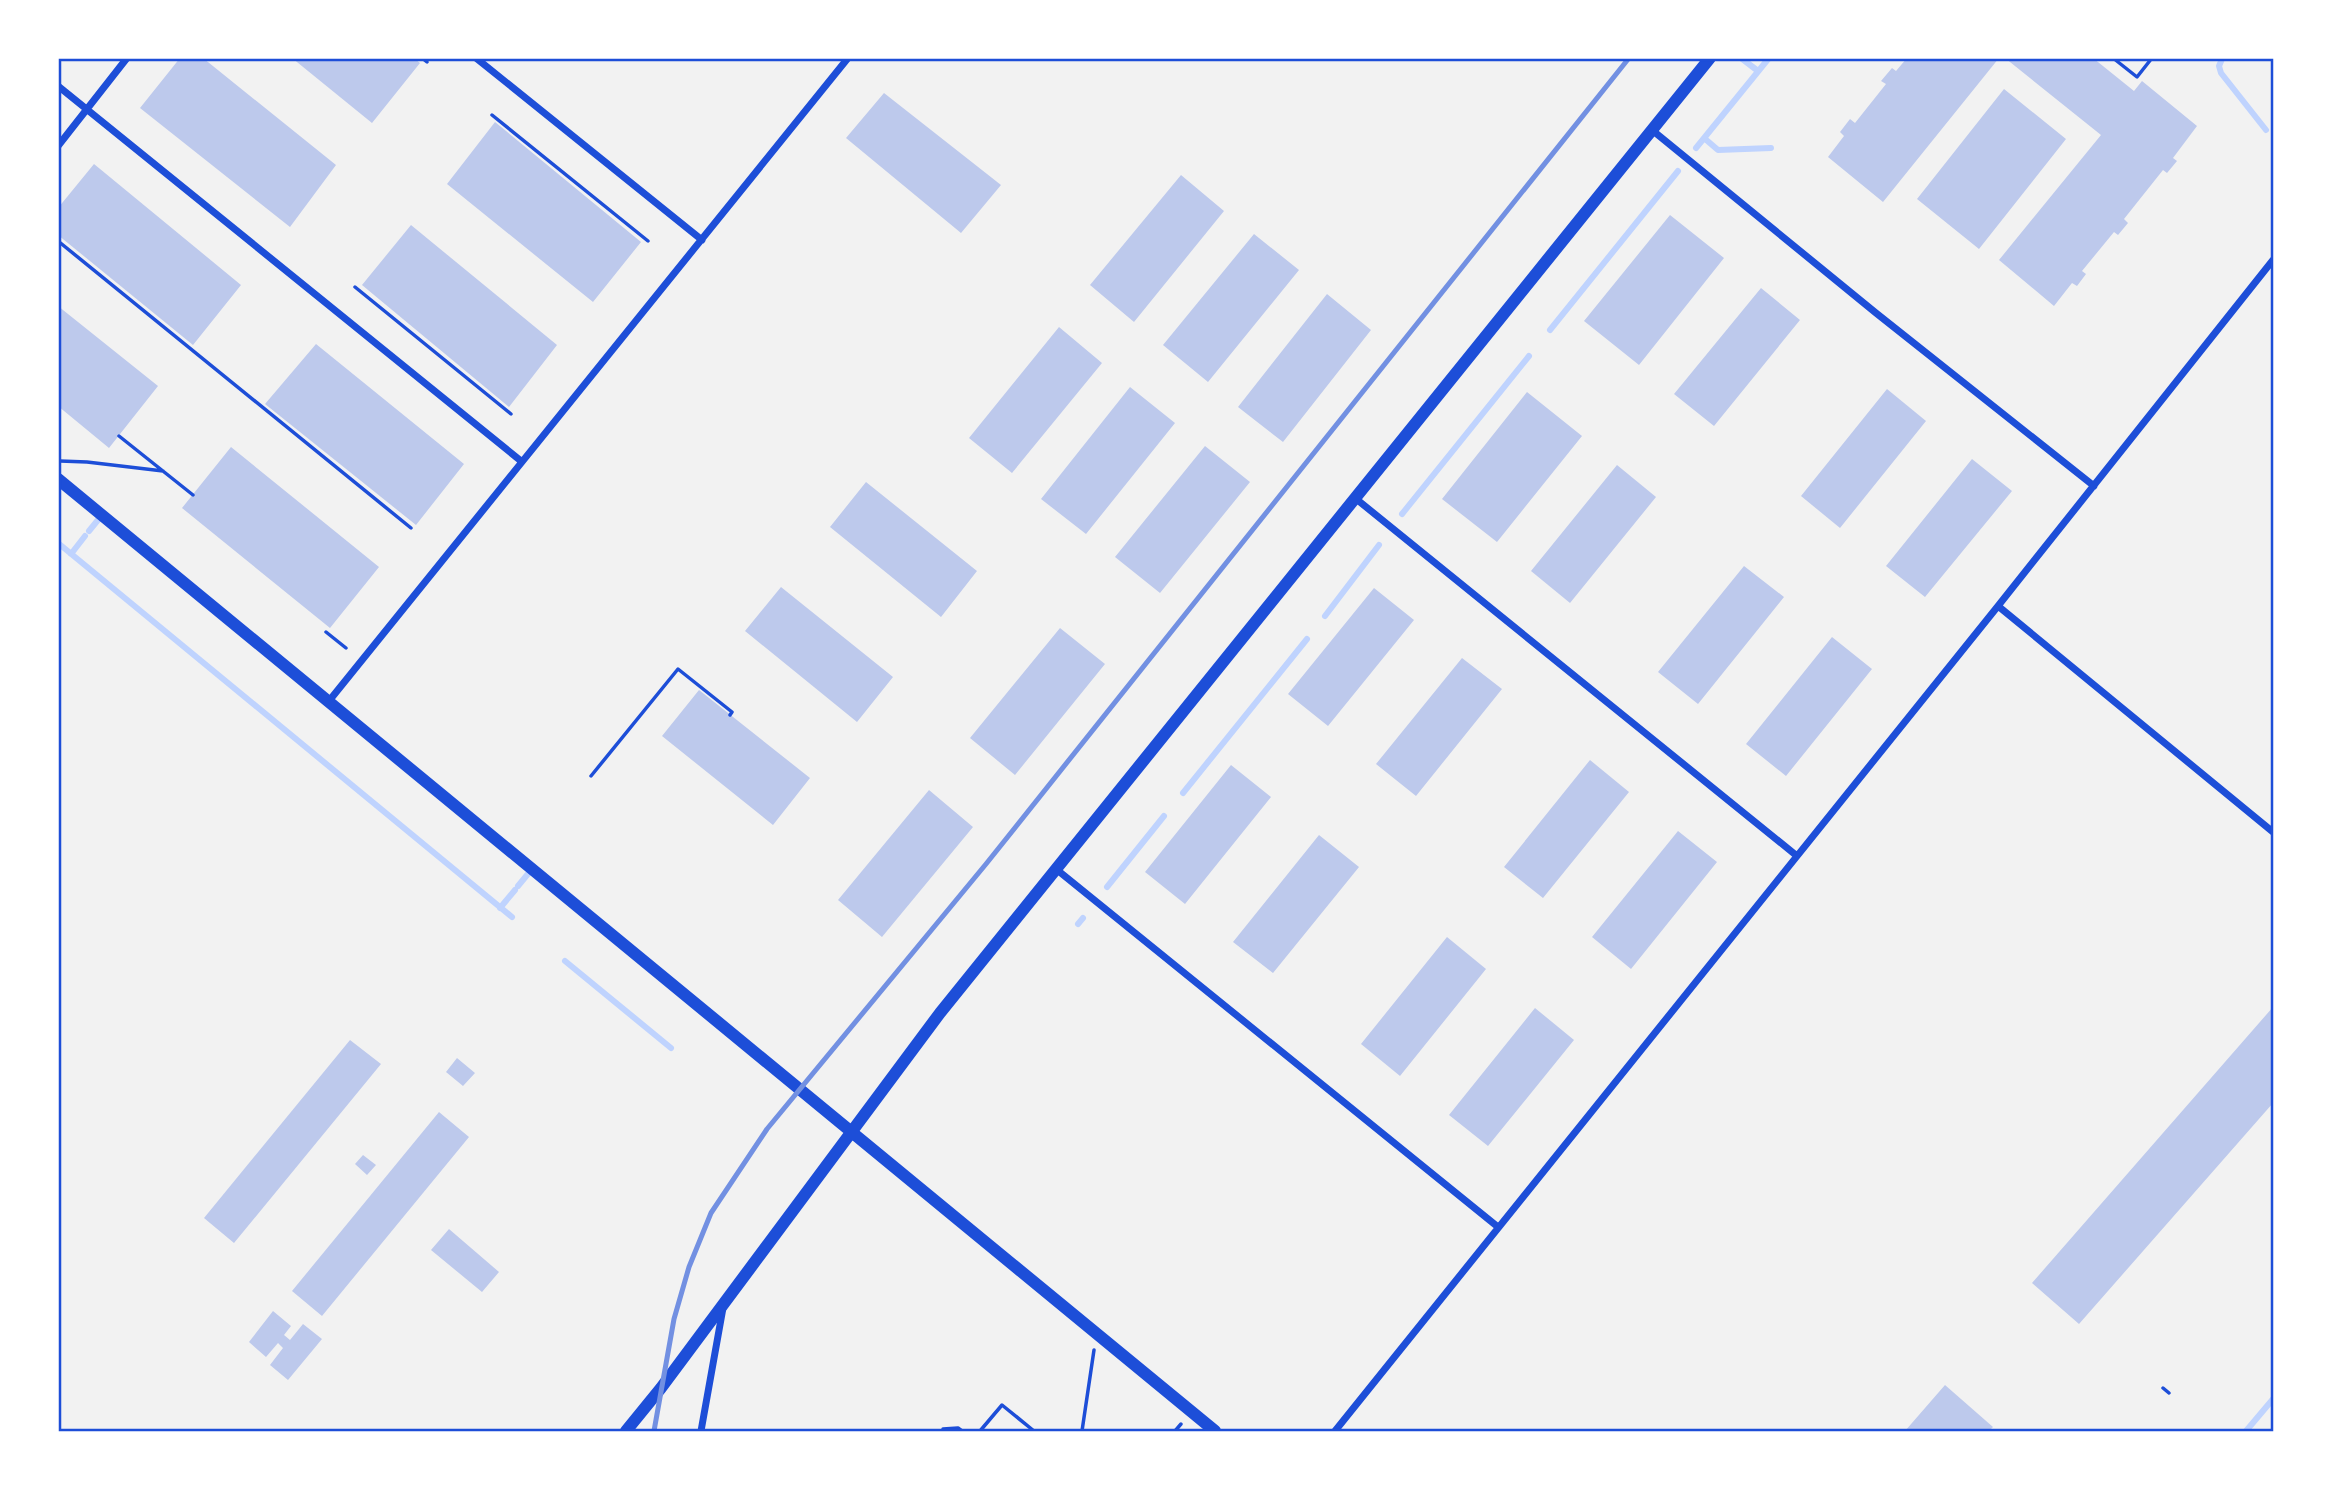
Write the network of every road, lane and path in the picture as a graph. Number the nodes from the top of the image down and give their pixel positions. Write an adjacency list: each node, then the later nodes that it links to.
1 (127, 58): 10 (street)
2 (422, 58): 8 (path)
3 (476, 58): 14 (street)
4 (848, 58): 14 (street)
5 (1710, 58): 12 (street)
6 (2113, 58): 7 (path)
7 (2152, 58)
8 (427, 62)
9 (58, 86): 10 (street)
10 (87, 110): 13 (street); 22 (street)
11 (492, 115): 16 (path)
12 (1652, 130): 25 (street); 27 (street)
13 (58, 146)
14 (702, 240): 22 (street)
15 (58, 241): 28 (path)
16 (648, 242)
17 (2273, 260): 25 (street)
18 (355, 287): 19 (path)
19 (511, 414)
20 (119, 436): 23 (path)
21 (58, 461): 23 (path)
22 (521, 461): 32 (street)
23 (163, 471): 26 (path)
24 (58, 479): 32 (street)
25 (2094, 486): 29 (street)
26 (193, 495)
27 (1355, 498): 36 (street); 37 (street)
28 (411, 528)
29 (1998, 606): 35 (street); 36 (street)
30 (326, 632): 31 (path)
31 (346, 649)
32 (329, 701): 38 (street)
33 (730, 715): 34 (path)
34 (591, 776)
35 (2273, 832)
36 (1797, 856): 39 (street)
37 (1056, 869): 38 (street); 39 (street)
38 (851, 1132): 40 (street); 41 (street)
39 (1499, 1227): 52 (street)
40 (724, 1303): 45 (street); 46 (street)
41 (1096, 1333): 50 (path); 51 (street)
42 (2163, 1388): 43 (path)
43 (2169, 1393)
44 (943, 1429): 47 (path)
45 (626, 1431)
46 (701, 1431)
47 (962, 1431)
48 (980, 1431): 49 (path)
49 (1034, 1431)
50 (1083, 1431)
51 (1215, 1431)
52 (1335, 1431)

